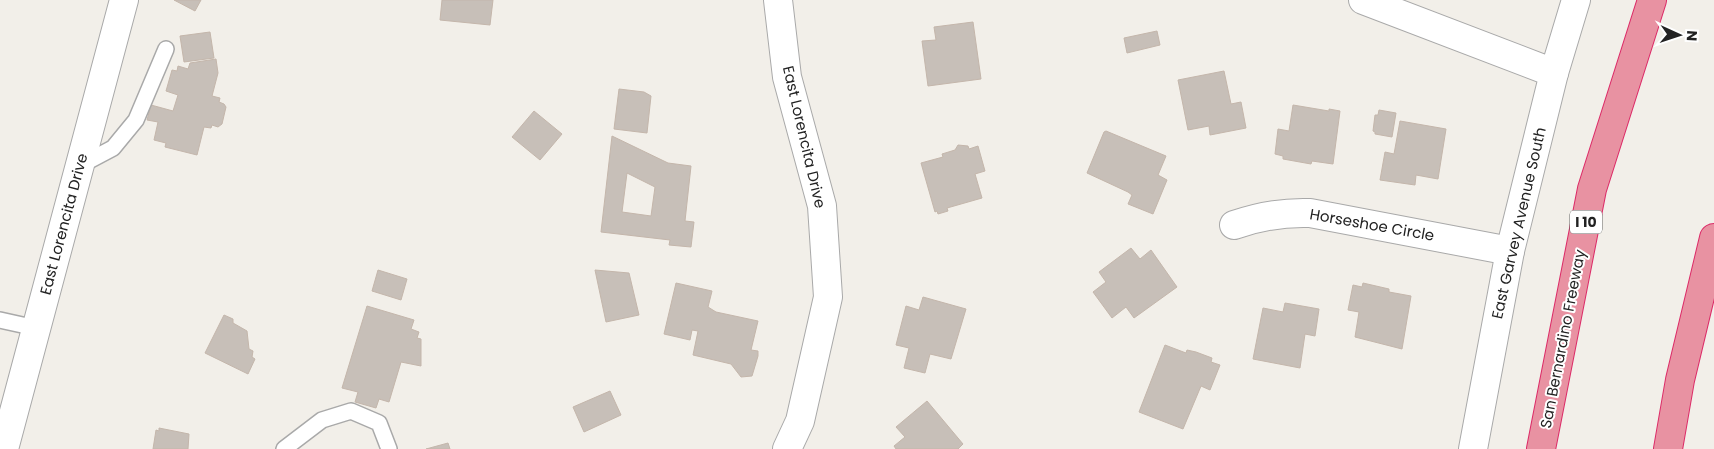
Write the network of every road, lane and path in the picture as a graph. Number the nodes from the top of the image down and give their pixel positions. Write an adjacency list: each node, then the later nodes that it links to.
1 (124, 0): 8 (street, East Lorencita Drive)
2 (778, 0): 17 (street, East Lorencita Drive)
3 (1364, 0): 7 (street)
4 (1576, 0): 7 (street, East Garvey Avenue South)
5 (1652, 0): 19 (highway, San Bernardino Freeway / I 10)
6 (166, 49): 8 (lane)
7 (1554, 73): 11 (street, East Garvey Avenue South)
8 (80, 166): 13 (street, East Lorencita Drive)
9 (1234, 225): 11 (street, Horseshoe Circle)
10 (1714, 238): 20 (highway)
11 (1510, 251): 18 (street, East Garvey Avenue South)
12 (0, 320): 13 (lane)
13 (36, 328): 14 (street, East Lorencita Drive)
14 (4, 449)
15 (284, 449): 16 (lane)
16 (389, 449)
17 (787, 449)
18 (1473, 449)
19 (1541, 449)
20 (1668, 449)

